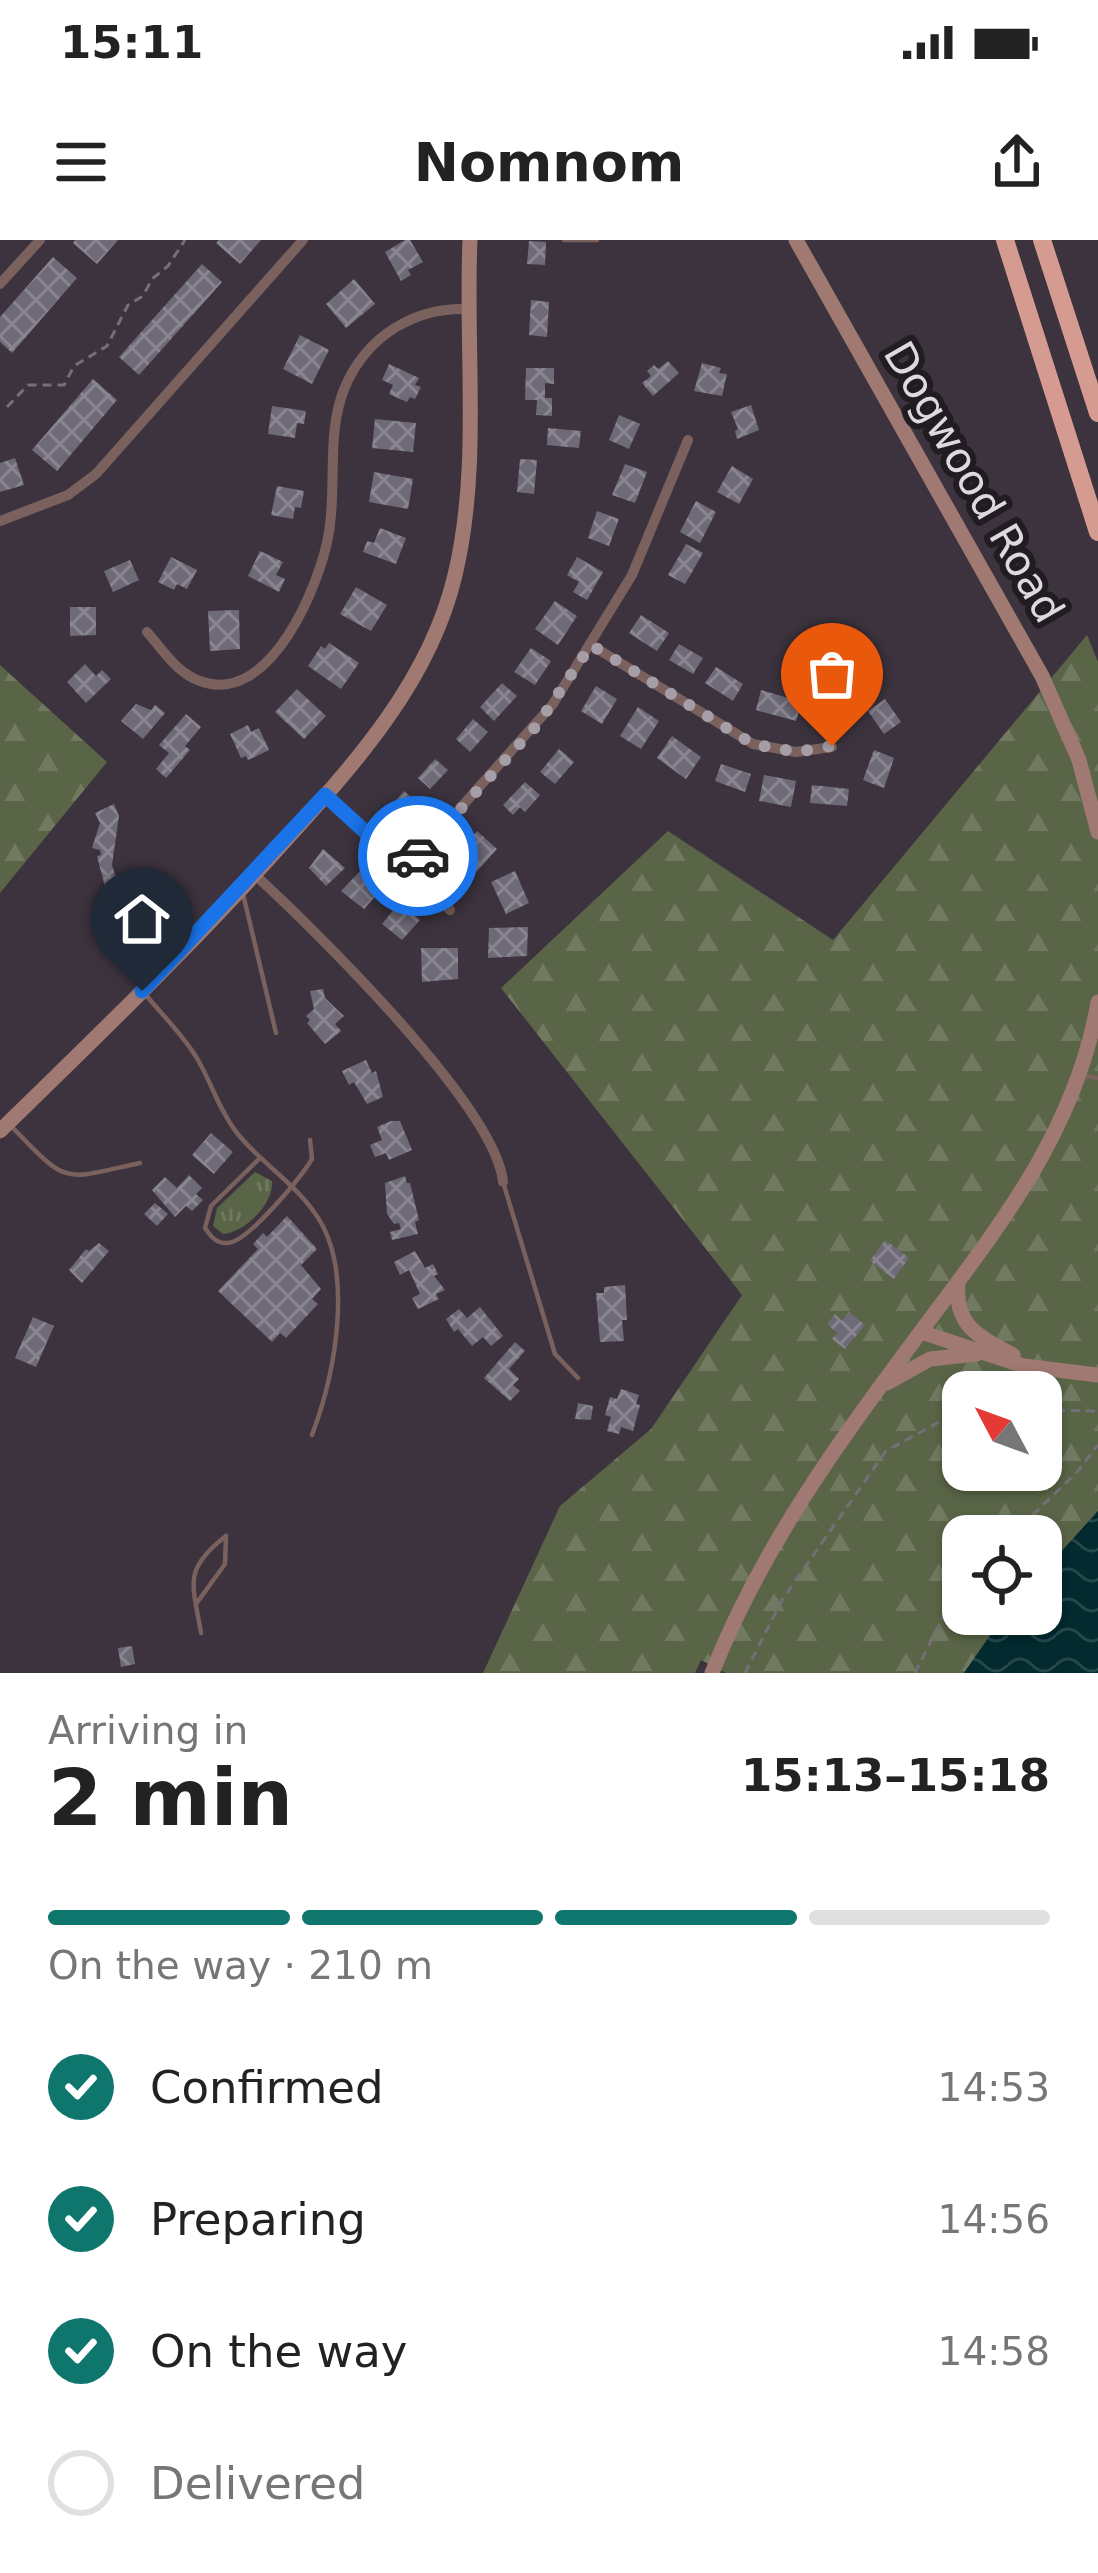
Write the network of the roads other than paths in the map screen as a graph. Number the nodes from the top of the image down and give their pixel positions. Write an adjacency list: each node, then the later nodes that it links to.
1 (40, 240): 9 (street)
2 (303, 240): 13 (street)
3 (470, 240): 10 (street)
4 (564, 240): 5 (lane)
5 (597, 240)
6 (796, 240): 19 (street, Dogwood Road)
7 (1005, 240): 14 (highway)
8 (1042, 240): 11 (highway)
9 (0, 284)
10 (468, 310): 15 (street); 18 (street)
11 (1098, 413)
12 (688, 440): 16 (street)
13 (0, 521)
14 (1098, 532)
15 (147, 632)
16 (591, 645): 17 (street); 20 (street)
17 (832, 746)
18 (325, 795): 20 (street); 21 (street)
19 (1098, 832)
20 (406, 869): 23 (street)
21 (255, 874): 22 (street); 33 (street)
22 (242, 888): 24 (street); 26 (lane)
23 (450, 910)
24 (142, 991): 29 (street); 31 (lane)
25 (1098, 1002): 27 (street)
26 (276, 1033)
27 (1080, 1075): 28 (lane); 35 (street)
28 (1098, 1078)
29 (4, 1127): 32 (lane)
30 (310, 1140): 34 (lane)
31 (259, 1159): 34 (lane); 34 (lane)
32 (140, 1163)
33 (503, 1182): 40 (lane)
34 (292, 1186): 42 (lane)
35 (958, 1282): 36 (street); 38 (street)
36 (921, 1332): 37 (street); 41 (street)
37 (986, 1354): 38 (street); 41 (street)
38 (1042, 1370): 39 (street)
39 (1098, 1375)
40 (578, 1378)
41 (880, 1388): 45 (street)
42 (312, 1435)
43 (196, 1604): 43 (lane); 44 (lane)
44 (201, 1633)
45 (712, 1673)

